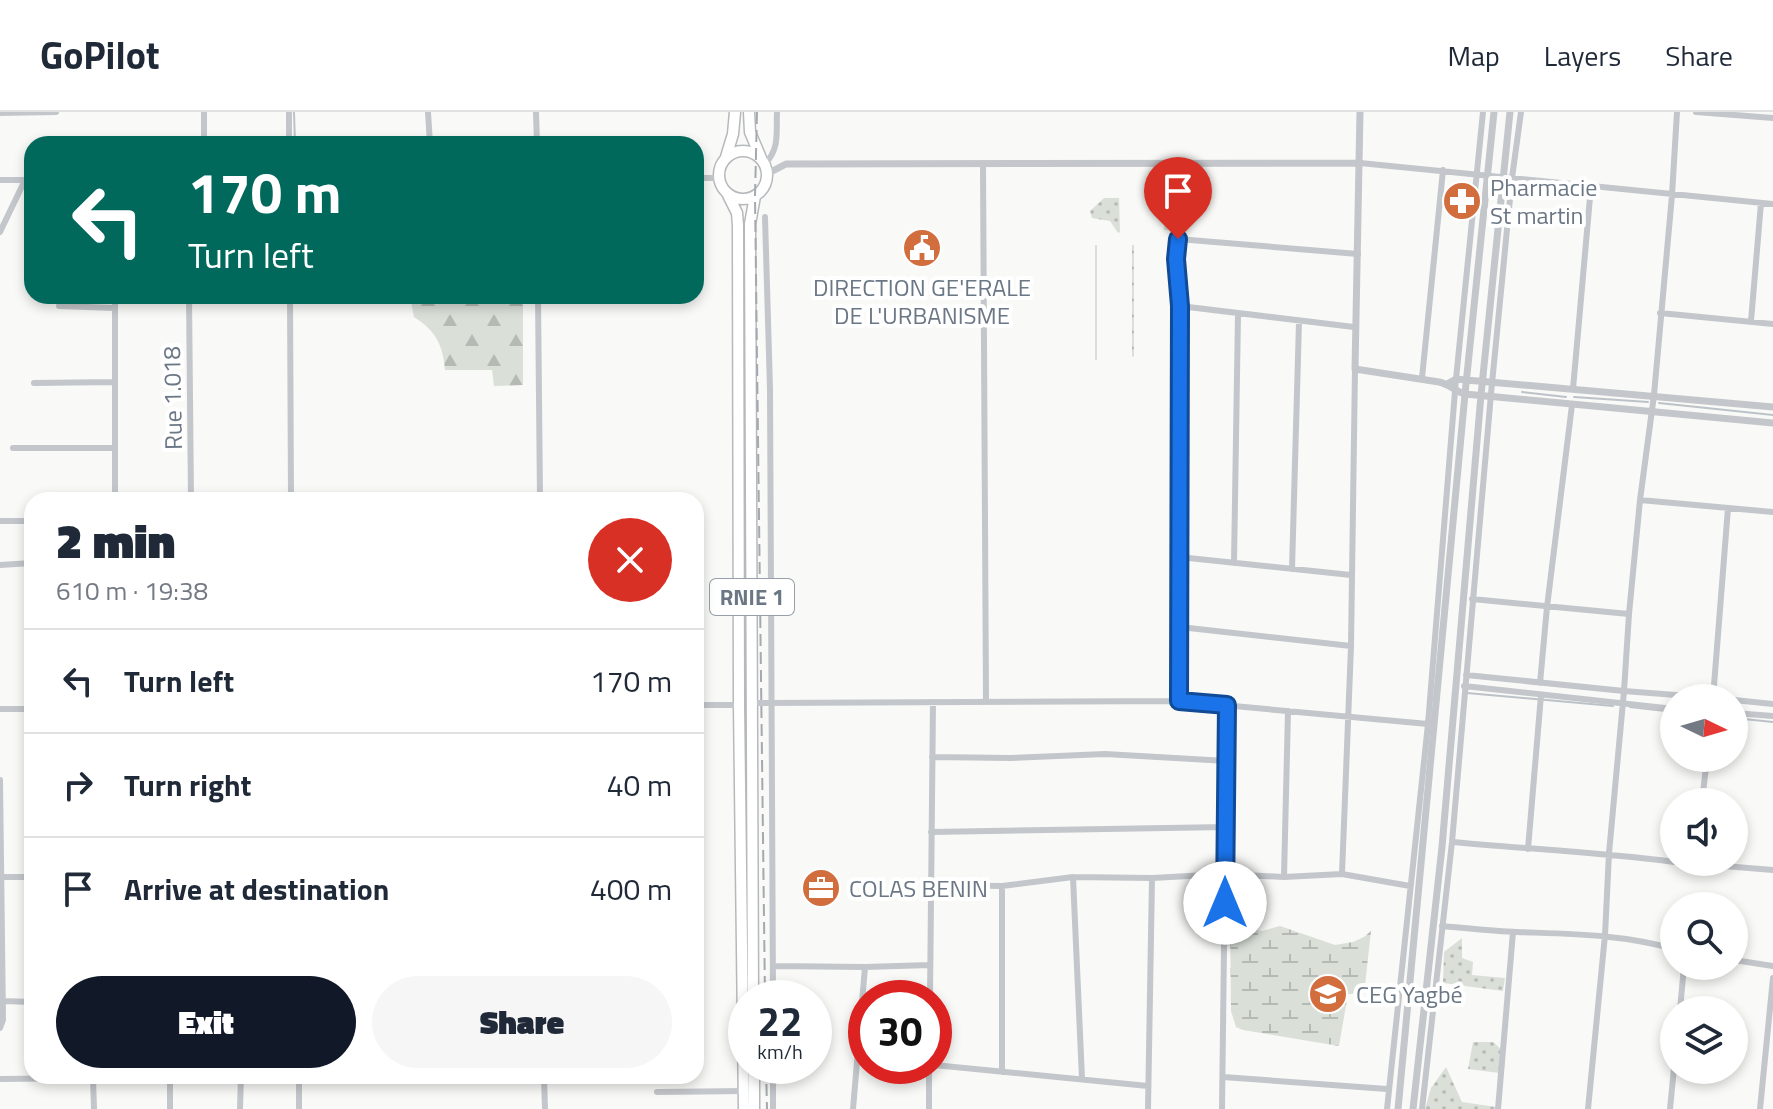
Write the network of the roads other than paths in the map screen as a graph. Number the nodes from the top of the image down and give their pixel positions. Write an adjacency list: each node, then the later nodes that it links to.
1 (56, 112): 16 (street)
2 (204, 112): 18 (street)
3 (289, 112): 19 (street)
4 (428, 112): 20 (street)
5 (536, 112): 21 (street)
6 (735, 112): 22 (highway)
7 (749, 112): 26 (highway)
8 (777, 112): 26 (street)
9 (1360, 112): 24 (street)
10 (1483, 112): 28 (street)
11 (1494, 112): 28 (street)
12 (1510, 112): 29 (street)
13 (1521, 112): 32 (street)
14 (1677, 112): 38 (street)
15 (1696, 112): 17 (street)
16 (0, 113)
17 (1771, 116)
18 (204, 136)
19 (289, 136)
20 (430, 136)
21 (537, 136)
22 (726, 157): 26 (highway); 31 (highway)
23 (1176, 163): 24 (street); 25 (street); 44 (street)
24 (1360, 163): 27 (street); 45 (street)
25 (983, 164): 26 (street); 110 (street)
26 (764, 166): 39 (highway, RNIE 1)
27 (1443, 170): 28 (street); 60 (street)
28 (1482, 174): 29 (street); 61 (street); 62 (street)
29 (1503, 177): 32 (street); 63 (street)
30 (704, 178): 31 (street)
31 (718, 178): 37 (highway, RNIE 1)
32 (1512, 178): 35 (street); 65 (street)
33 (0, 180): 34 (street)
34 (24, 180)
35 (1591, 186): 38 (street); 68 (street)
36 (24, 187): 43 (street)
37 (728, 195): 39 (highway); 116 (highway, RNIE 1)
38 (1672, 195): 40 (street); 53 (street)
39 (755, 196): 111 (highway, RNIE 1)
40 (1761, 203): 41 (street); 55 (street)
41 (1773, 204)
42 (765, 217): 112 (street)
43 (0, 232)
44 (1178, 239): 45 (street); 51 (street)
45 (1358, 254): 58 (street)
46 (115, 304): 52 (street)
47 (189, 304): 81 (street, Rue 1.018)
48 (290, 304): 82 (street)
49 (538, 304): 83 (street)
50 (59, 306): 52 (street)
51 (1180, 306): 54 (street); 89 (street)
52 (115, 308): 64 (street)
53 (1660, 313): 55 (street); 72 (street)
54 (1238, 314): 56 (street); 90 (street)
55 (1751, 321): 57 (street)
56 (1299, 322): 58 (street); 93 (street)
57 (1773, 324)
58 (1354, 327): 59 (street)
59 (1355, 369): 60 (street); 94 (street)
60 (1422, 378): 67 (street)
61 (1456, 379): 62 (street); 67 (street); 69 (street)
62 (1466, 380): 63 (street); 70 (street)
63 (1482, 381): 65 (street); 71 (street)
64 (115, 382): 66 (street); 79 (street)
65 (1493, 382): 68 (street); 73 (street)
66 (34, 383)
67 (1447, 384): 69 (street)
68 (1573, 389): 72 (street)
69 (1455, 391): 70 (street); 125 (street)
70 (1465, 394): 71 (street); 196 (street)
71 (1481, 395): 73 (street); 197 (street)
72 (1654, 395): 75 (street); 76 (street)
73 (1491, 397): 74 (street); 95 (street)
74 (1572, 405): 76 (street); 96 (street)
75 (1773, 407)
76 (1651, 413): 77 (street); 84 (street)
77 (1773, 423)
78 (13, 448): 79 (street)
79 (115, 448): 80 (street)
80 (115, 492)
81 (191, 492)
82 (291, 492)
83 (540, 492)
84 (1640, 500): 85 (street); 97 (street)
85 (1728, 508): 86 (street); 102 (street)
86 (1773, 512)
87 (0, 521): 88 (street)
88 (24, 521)
89 (1179, 557): 90 (street); 98 (street)
90 (1234, 563): 93 (street)
91 (24, 564): 92 (street)
92 (0, 565)
93 (1292, 569): 94 (street)
94 (1351, 575): 99 (street)
95 (1472, 599): 96 (street); 100 (street)
96 (1547, 607): 97 (street); 101 (street)
97 (1629, 614): 104 (street)
98 (1180, 627): 99 (street); 107 (street)
99 (1351, 646): 123 (street)
100 (1466, 675): 101 (street); 103 (street)
101 (1540, 683): 104 (street)
102 (1715, 684)
103 (1464, 686): 106 (street); 132 (street)
104 (1624, 691): 105 (street); 113 (street)
105 (1660, 694)
106 (1541, 695): 113 (street); 133 (street)
107 (1179, 701): 110 (street); 117 (street)
108 (1748, 701): 114 (street)
109 (933, 702): 110 (street); 112 (street); 126 (street)
110 (986, 702)
111 (752, 703): 112 (street); 158 (highway, RNIE 1)
112 (771, 703): 154 (street)
113 (1623, 704): 118 (street); 134 (street)
114 (1773, 704)
115 (704, 705): 116 (street)
116 (739, 705): 181 (highway, RNIE 1)
117 (1227, 705): 121 (street); 127 (street)
118 (1660, 708)
119 (0, 709): 120 (street)
120 (24, 709)
121 (1288, 711): 123 (street); 143 (street)
122 (1748, 714): 124 (street)
123 (1349, 716): 125 (street); 139 (street)
124 (1773, 716)
125 (1428, 724): 147 (street)
126 (932, 757): 127 (street); 130 (street)
127 (1227, 761): 129 (street)
128 (0, 780): 131 (street)
129 (1226, 827): 130 (street); 138 (street)
130 (931, 832): 145 (street)
131 (0, 837): 140 (street)
132 (1452, 842): 133 (street); 148 (street)
133 (1528, 849): 134 (street)
134 (1609, 853): 135 (street); 150 (street)
135 (1660, 860)
136 (1748, 868): 137 (street)
137 (1773, 870)
138 (1226, 874): 143 (street); 144 (street); 166 (street)
139 (1342, 874): 143 (street); 147 (street)
140 (1, 877): 141 (street); 161 (street)
141 (24, 877)
142 (1073, 877): 144 (street); 146 (street); 169 (street)
143 (1284, 877)
144 (1152, 878): 179 (street)
145 (931, 885): 146 (street); 153 (street)
146 (1002, 886): 165 (street)
147 (1410, 886): 180 (street)
148 (1442, 926): 149 (street); 198 (street)
149 (1513, 932): 150 (street); 199 (street)
150 (1605, 935): 151 (street); 200 (street)
151 (1660, 945)
152 (1748, 962): 155 (street)
153 (930, 965): 156 (street); 160 (street)
154 (773, 966): 156 (street); 159 (street)
155 (1773, 966)
156 (865, 967): 191 (street)
157 (1773, 978): 202 (street)
158 (753, 980)
159 (773, 980)
160 (930, 980)
161 (3, 1001): 162 (street); 163 (street)
162 (24, 1002)
163 (1, 1023)
164 (952, 1068): 165 (street)
165 (1002, 1072): 169 (street)
166 (1223, 1077): 180 (street); 194 (street)
167 (24, 1078): 168 (street)
168 (0, 1079)
169 (1082, 1079): 179 (street)
170 (94, 1084): 183 (street)
171 (170, 1084): 184 (street)
172 (241, 1084): 185 (street)
173 (299, 1084): 186 (street)
174 (544, 1084): 187 (street)
175 (754, 1084): 189 (highway)
176 (773, 1084): 190 (street)
177 (931, 1084): 192 (street)
178 (1672, 1084): 201 (street)
179 (1148, 1086): 193 (street)
180 (1387, 1089): 195 (street)
181 (745, 1091): 182 (street); 188 (highway, RNIE 1)
182 (657, 1092)
183 (94, 1109)
184 (170, 1109)
185 (240, 1109)
186 (299, 1109)
187 (545, 1109)
188 (744, 1109)
189 (754, 1109)
190 (773, 1109)
191 (853, 1109)
192 (929, 1109)
193 (1148, 1109)
194 (1222, 1109)
195 (1387, 1109)
196 (1398, 1109)
197 (1413, 1109)
198 (1422, 1109)
199 (1498, 1109)
200 (1588, 1109)
201 (1670, 1109)
202 (1760, 1109)

